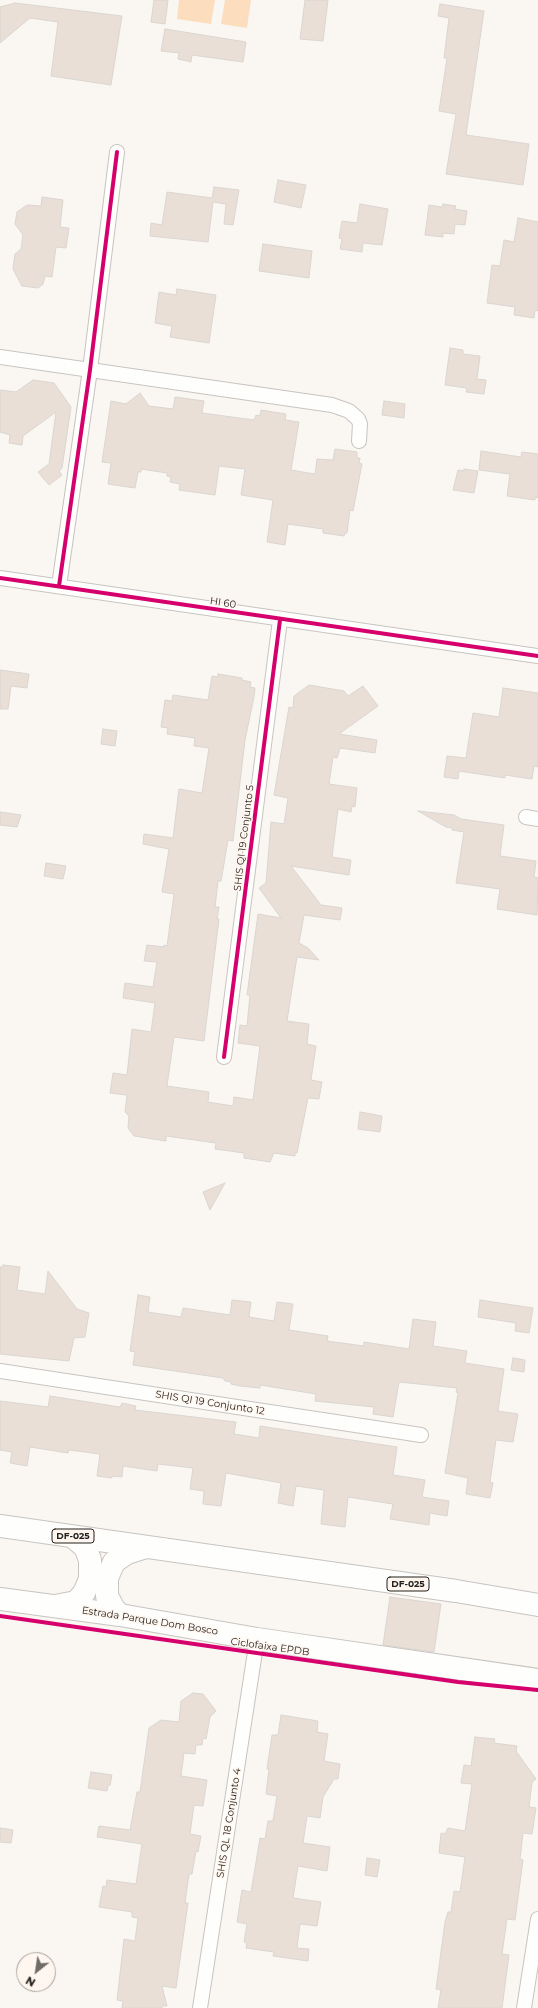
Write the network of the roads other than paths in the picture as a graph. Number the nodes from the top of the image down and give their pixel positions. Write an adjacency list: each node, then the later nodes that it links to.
1 (117, 152): 3 (street)
2 (0, 357): 3 (street)
3 (90, 370): 4 (street); 6 (street)
4 (358, 441)
5 (0, 578): 6 (street, HI 60)
6 (59, 586): 7 (street, HI 60)
7 (280, 620): 8 (street, HI 60); 9 (street, SHIS QI 19 Conjunto 5)
8 (538, 656)
9 (224, 1058)
10 (0, 1371): 11 (street, SHIS QI 19 Conjunto 12)
11 (421, 1435)
12 (0, 1526): 13 (main road, DF-025)
13 (72, 1536): 14 (main road, DF-025); 17 (main road)
14 (146, 1547): 16 (main road, DF-025); 18 (main road)
15 (0, 1599): 17 (main road, Estrada Parque Dom Bosco)
16 (538, 1605)
17 (52, 1606): 18 (main road, Estrada Parque Dom Bosco)
18 (120, 1616): 19 (main road, Estrada Parque Dom Bosco)
19 (257, 1639): 20 (main road, Estrada Parque Dom Bosco); 22 (street, SHIS QL 18 Conjunto 4)
20 (538, 1680)
21 (538, 1919): 23 (street)
22 (200, 2008)
23 (524, 2008)

